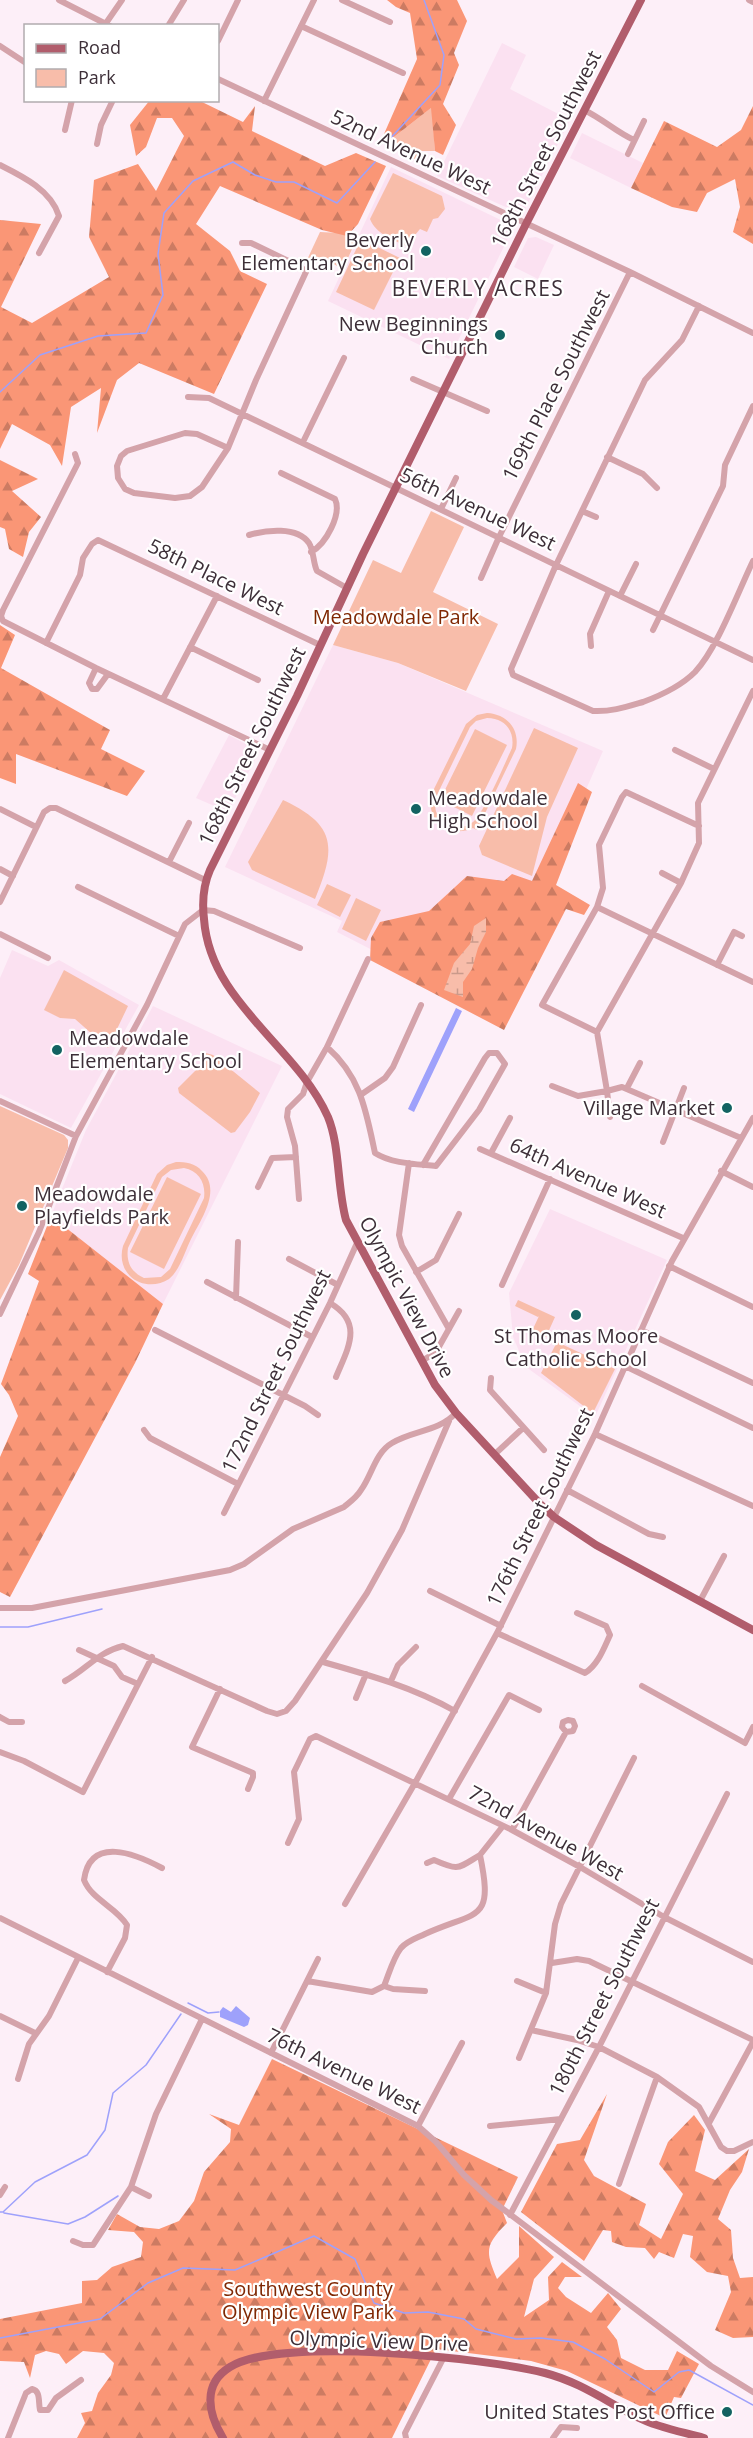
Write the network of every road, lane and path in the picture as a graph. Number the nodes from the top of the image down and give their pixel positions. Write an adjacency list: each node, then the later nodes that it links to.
1 (59, 0): 9 (street)
2 (122, 0): 10 (street)
3 (183, 0): 11 (street)
4 (238, 0): 13 (street)
5 (314, 0): 12 (street)
6 (342, 0): 8 (street)
7 (641, 0): 21 (main road, 168th Street Southwest)
8 (390, 22)
9 (104, 24)
10 (107, 24)
11 (169, 24)
12 (301, 26): 16 (street); 18 (street)
13 (219, 39)
14 (0, 46): 15 (street)
15 (24, 62)
16 (403, 73)
17 (219, 79): 18 (street, 52nd Avenue West)
18 (264, 101): 28 (street, 52nd Avenue West)
19 (71, 102): 23 (street)
20 (112, 102): 25 (street)
21 (584, 110): 24 (street); 28 (main road, 168th Street Southwest)
22 (644, 121): 24 (street)
23 (64, 130)
24 (634, 140): 26 (street)
25 (97, 144)
26 (628, 154)
27 (0, 165): 30 (street)
28 (526, 224): 31 (street, 52nd Avenue West); 36 (main road, 168th Street Southwest)
29 (242, 243): 40 (street)
30 (39, 253)
31 (630, 272): 32 (street, 52nd Avenue West); 53 (street, 169th Place Southwest)
32 (699, 306): 33 (street, 52nd Avenue West); 44 (street)
33 (753, 333)
34 (344, 358): 41 (street)
35 (413, 379): 36 (street)
36 (442, 393): 39 (street); 47 (main road, 168th Street Southwest)
37 (188, 397): 40 (street, 56th Avenue West)
38 (753, 406): 63 (street)
39 (487, 411)
40 (243, 414): 41 (street, 56th Avenue West); 42 (street)
41 (303, 442): 47 (street, 56th Avenue West)
42 (228, 448): 42 (street)
43 (75, 454): 64 (street)
44 (607, 457): 48 (street); 50 (street)
45 (281, 473): 54 (street)
46 (456, 478): 49 (street)
47 (395, 488): 49 (street, 56th Avenue West); 59 (main road, 168th Street Southwest)
48 (657, 488)
49 (441, 509): 53 (street, 56th Avenue West)
50 (582, 511): 51 (street); 57 (street)
51 (596, 517)
52 (249, 535): 54 (street)
53 (498, 537): 57 (street, 56th Avenue West); 58 (street, 169th Place Southwest)
54 (311, 552): 59 (street)
55 (753, 561): 66 (street)
56 (636, 564): 62 (street)
57 (556, 565): 60 (street, 56th Avenue West); 66 (street)
58 (481, 578)
59 (346, 588): 68 (main road, 168th Street Southwest)
60 (609, 591): 62 (street, 56th Avenue West); 69 (street)
61 (217, 596): 67 (street, 58th Place West); 68 (street, 58th Place West); 70 (street)
62 (621, 596): 63 (street, 56th Avenue West)
63 (660, 615): 65 (street); 66 (street, 56th Avenue West)
64 (1, 616): 67 (street)
65 (653, 630)
66 (715, 641): 71 (street, 56th Avenue West)
67 (46, 643): 72 (street)
68 (320, 645): 77 (main road, 168th Street Southwest)
69 (591, 646)
70 (190, 647): 74 (street); 76 (street)
71 (753, 660)
72 (96, 668): 73 (street); 73 (street)
73 (108, 674): 76 (street)
74 (258, 680)
75 (753, 691): 79 (street)
76 (163, 699): 77 (street)
77 (270, 750): 88 (main road, 168th Street Southwest)
78 (675, 750): 79 (street)
79 (714, 769): 82 (street)
80 (0, 809): 83 (street)
81 (189, 823): 84 (street)
82 (699, 826): 89 (street); 92 (street)
83 (36, 827): 84 (street); 87 (street)
84 (169, 862): 88 (street)
85 (0, 869): 87 (street)
86 (662, 873): 89 (street)
87 (13, 876): 91 (street)
88 (205, 880): 93 (main road, 168th Street Southwest)
89 (681, 883): 95 (street)
90 (78, 887): 96 (street)
91 (0, 902)
92 (597, 907): 95 (street); 104 (street)
93 (203, 910): 96 (street); 98 (street); 107 (main road, Olympic View Drive)
94 (0, 934): 99 (street)
95 (652, 934): 101 (street); 104 (street)
96 (179, 936): 118 (street)
97 (742, 936): 101 (street)
98 (300, 948)
99 (48, 958)
100 (368, 959): 105 (street)
101 (717, 965): 102 (street)
102 (753, 982)
103 (421, 1005): 112 (street)
104 (597, 1032): 111 (street)
105 (327, 1047): 107 (street); 112 (street)
106 (640, 1063): 109 (street)
107 (307, 1082): 123 (street); 134 (main road, Olympic View Drive)
108 (552, 1086): 111 (street)
109 (627, 1088): 111 (street); 114 (street)
110 (684, 1088): 114 (street)
111 (607, 1091): 115 (street)
112 (362, 1094): 124 (street)
113 (0, 1101): 118 (street)
114 (674, 1110): 119 (street); 120 (street)
115 (610, 1117)
116 (510, 1118): 122 (street)
117 (753, 1118): 119 (street, 176th Street Southwest)
118 (76, 1136): 145 (street)
119 (741, 1138): 126 (street, 176th Street Southwest)
120 (663, 1142)
121 (480, 1149): 122 (street, 64th Avenue West)
122 (491, 1154): 127 (street, 64th Avenue West)
123 (296, 1157): 128 (street); 130 (street)
124 (410, 1163): 125 (street); 137 (street)
125 (423, 1165): 125 (street)
126 (721, 1171): 129 (street); 132 (street, 176th Street Southwest)
127 (550, 1179): 132 (street, 64th Avenue West); 140 (street)
128 (258, 1187)
129 (753, 1187)
130 (299, 1199)
131 (459, 1214): 137 (street)
132 (683, 1238): 136 (street, 176th Street Southwest)
133 (238, 1242): 141 (street)
134 (357, 1243): 139 (street, 172nd Street Southwest); 150 (main road, Olympic View Drive)
135 (290, 1259): 139 (street)
136 (669, 1266): 143 (street); 148 (street, 176th Street Southwest)
137 (417, 1272): 146 (street)
138 (207, 1282): 141 (street)
139 (338, 1285): 142 (street, 172nd Street Southwest)
140 (502, 1285)
141 (236, 1298): 149 (street)
142 (330, 1303): 149 (street, 172nd Street Southwest); 152 (street)
143 (753, 1307)
144 (459, 1311): 146 (street)
145 (0, 1314)
146 (449, 1329): 150 (street)
147 (155, 1330): 155 (street)
148 (641, 1330): 151 (street, 176th Street Southwest); 154 (street)
149 (312, 1336): 155 (street, 172nd Street Southwest)
150 (422, 1361): 156 (main road, Olympic View Drive)
151 (625, 1366): 160 (street); 162 (street, 176th Street Southwest)
152 (336, 1377)
153 (491, 1378): 159 (street)
154 (753, 1383)
155 (283, 1396): 157 (street); 165 (street, 172nd Street Southwest)
156 (456, 1413): 158 (street); 164 (main road, Olympic View Drive)
157 (318, 1414)
158 (448, 1421): 174 (street); 182 (street)
159 (523, 1428): 163 (street); 164 (street)
160 (753, 1428)
161 (144, 1430): 165 (street)
162 (595, 1434): 166 (street, 176th Street Southwest); 167 (street)
163 (544, 1450)
164 (495, 1454): 169 (main road, Olympic View Drive)
165 (238, 1484): 168 (street, 172nd Street Southwest)
166 (567, 1490): 169 (street, 176th Street Southwest); 170 (street)
167 (753, 1506)
168 (224, 1513)
169 (554, 1517): 173 (main road, Olympic View Drive); 176 (street, 176th Street Southwest)
170 (663, 1537)
171 (724, 1556): 173 (street)
172 (430, 1591): 176 (street)
173 (700, 1601): 177 (main road, Olympic View Drive)
174 (0, 1608)
175 (577, 1613): 176 (street)
176 (499, 1629): 191 (street, 176th Street Southwest)
177 (753, 1630)
178 (416, 1647): 185 (street)
179 (79, 1650): 180 (street)
180 (94, 1658): 181 (street); 184 (street); 186 (street)
181 (152, 1658): 186 (street); 188 (street)
182 (323, 1662): 183 (street); 188 (street)
183 (366, 1674): 185 (street); 189 (street)
184 (65, 1680)
185 (391, 1681): 191 (street)
186 (138, 1684): 196 (street)
187 (642, 1686): 194 (street)
188 (220, 1689): 199 (street)
189 (356, 1698)
190 (540, 1710): 201 (street)
191 (455, 1711): 198 (street, 176th Street Southwest)
192 (0, 1717): 193 (street)
193 (22, 1722)
194 (753, 1727)
195 (566, 1732): 203 (street)
196 (0, 1752)
197 (634, 1758): 207 (street)
198 (415, 1783): 201 (street, 72nd Avenue West); 204 (street, 72nd Avenue West); 209 (street, 176th Street Southwest)
199 (248, 1789)
200 (727, 1794): 210 (street, 180th Street Southwest)
201 (449, 1799): 202 (street, 72nd Avenue West)
202 (503, 1826): 203 (street, 72nd Avenue West); 205 (street)
203 (512, 1830): 207 (street, 72nd Avenue West)
204 (288, 1842)
205 (480, 1855): 206 (street); 220 (street)
206 (427, 1863)
207 (580, 1867): 210 (street, 72nd Avenue West); 215 (street)
208 (162, 1868): 216 (street)
209 (345, 1904)
210 (664, 1917): 214 (street, 72nd Avenue West); 219 (street, 180th Street Southwest)
211 (0, 1918): 212 (street, 76th Avenue West)
212 (78, 1958): 216 (street, 76th Avenue West); 226 (street)
213 (318, 1959): 217 (street)
214 (753, 1962)
215 (552, 1963): 219 (street); 222 (street)
216 (107, 1972): 224 (street, 76th Avenue West)
217 (307, 1981): 220 (street); 230 (street)
218 (517, 1981): 222 (street)
219 (631, 1981): 227 (street); 229 (street, 180th Street Southwest)
220 (384, 1986): 221 (street)
221 (425, 1991)
222 (546, 1993): 225 (street)
223 (0, 2016): 226 (street)
224 (202, 2019): 230 (street, 76th Avenue West); 241 (street)
225 (531, 2031): 229 (street); 231 (street)
226 (35, 2033): 233 (street)
227 (753, 2041): 235 (street)
228 (462, 2043): 236 (street)
229 (599, 2047): 232 (street); 234 (street, 180th Street Southwest)
230 (271, 2053): 236 (street, 76th Avenue West)
231 (519, 2058)
232 (657, 2077): 235 (street); 239 (street)
233 (18, 2079)
234 (561, 2119): 237 (street); 244 (street, 180th Street Southwest)
235 (709, 2123): 238 (street)
236 (418, 2126): 244 (street, 76th Avenue West)
237 (490, 2126)
238 (753, 2142)
239 (619, 2184)
240 (5, 2187): 242 (street)
241 (132, 2187): 243 (street); 245 (street)
242 (0, 2195)
243 (149, 2196)
244 (510, 2215): 248 (street, 76th Avenue West)
245 (73, 2241)
246 (444, 2357): 250 (street); 252 (main road, Olympic View Drive); 254 (main road, Olympic View Drive)
247 (81, 2380): 251 (street)
248 (753, 2392)
249 (577, 2428): 253 (street)
250 (406, 2436)
251 (8, 2438)
252 (223, 2438)
253 (553, 2438)
254 (704, 2438)

